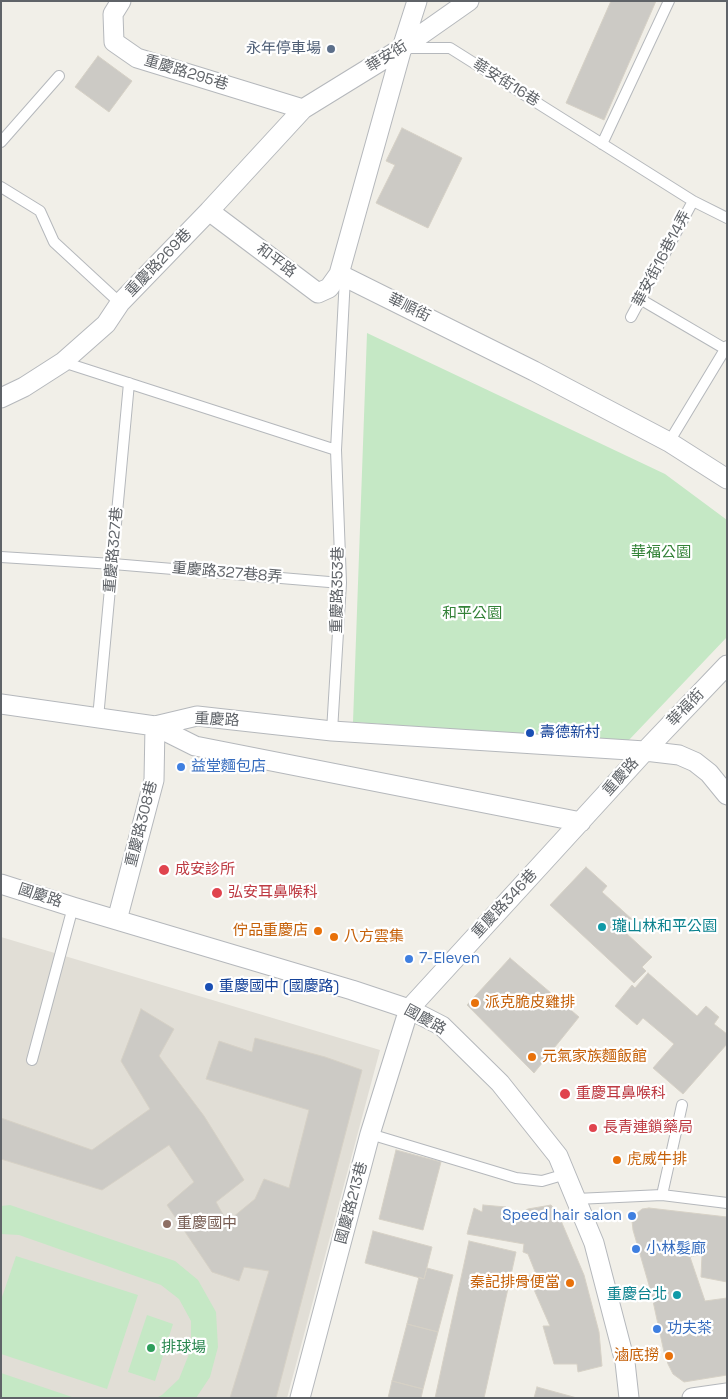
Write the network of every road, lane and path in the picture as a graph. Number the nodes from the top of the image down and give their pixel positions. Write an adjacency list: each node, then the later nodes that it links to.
1 (121, 1): 7 (street, 重慶路295巷)
2 (417, 1): 5 (street)
3 (469, 1): 5 (street, 華安街)
4 (669, 1): 9 (lane)
5 (402, 48): 7 (street, 華安街); 9 (lane, 華安街16巷); 14 (street)
6 (59, 76): 8 (lane)
7 (303, 109): 12 (street, 重慶路269巷)
8 (1, 142)
9 (602, 144): 11 (lane, 華安街16巷)
10 (1, 187): 16 (lane)
11 (693, 201): 13 (lane, 華安街16巷); 15 (lane, 華安街16巷14弄)
12 (209, 211): 14 (street, 和平路); 16 (street, 重慶路269巷)
13 (727, 218)
14 (342, 276): 22 (street, 華順街); 23 (lane, 重慶路353巷)
15 (640, 299): 17 (lane, 華安街16巷14弄); 18 (lane)
16 (120, 303): 19 (street, 重慶路269巷)
17 (630, 317)
18 (726, 348): 22 (lane)
19 (62, 362): 20 (lane); 21 (street, 重慶路269巷)
20 (129, 382): 23 (lane); 26 (lane, 重慶路327巷)
21 (1, 398)
22 (669, 442): 24 (street, 華順街)
23 (336, 450): 27 (lane, 重慶路353巷)
24 (727, 479)
25 (1, 557): 26 (lane, 重慶路327巷8弄)
26 (113, 564): 27 (lane, 重慶路327巷8弄); 30 (lane, 重慶路327巷)
27 (341, 583): 32 (lane, 重慶路353巷)
28 (727, 665): 33 (street, 華福街)
29 (1, 704): 30 (street, 重慶路)
30 (98, 718): 31 (street, 重慶路)
31 (155, 726): 32 (street, 重慶路); 35 (street, 重慶路); 38 (street, 重慶路308巷)
32 (332, 731): 33 (street, 重慶路)
33 (645, 751): 34 (street); 35 (street, 重慶路)
34 (727, 795)
35 (581, 822): 39 (street, 重慶路346巷)
36 (1, 884): 37 (street, 國慶路)
37 (73, 907): 38 (street, 國慶路); 40 (lane)
38 (117, 920): 39 (street, 國慶路)
39 (409, 1009): 42 (street, 國慶路213巷); 43 (street, 國慶路)
40 (32, 1060)
41 (682, 1105): 44 (lane)
42 (370, 1134): 43 (lane); 48 (street, 國慶路213巷)
43 (566, 1174): 45 (street, 國慶路)
44 (662, 1194): 45 (lane); 46 (lane)
45 (576, 1199): 49 (street, 國慶路)
46 (727, 1204)
47 (727, 1393): 50 (street)
48 (300, 1398)
49 (630, 1398)
50 (692, 1398)

